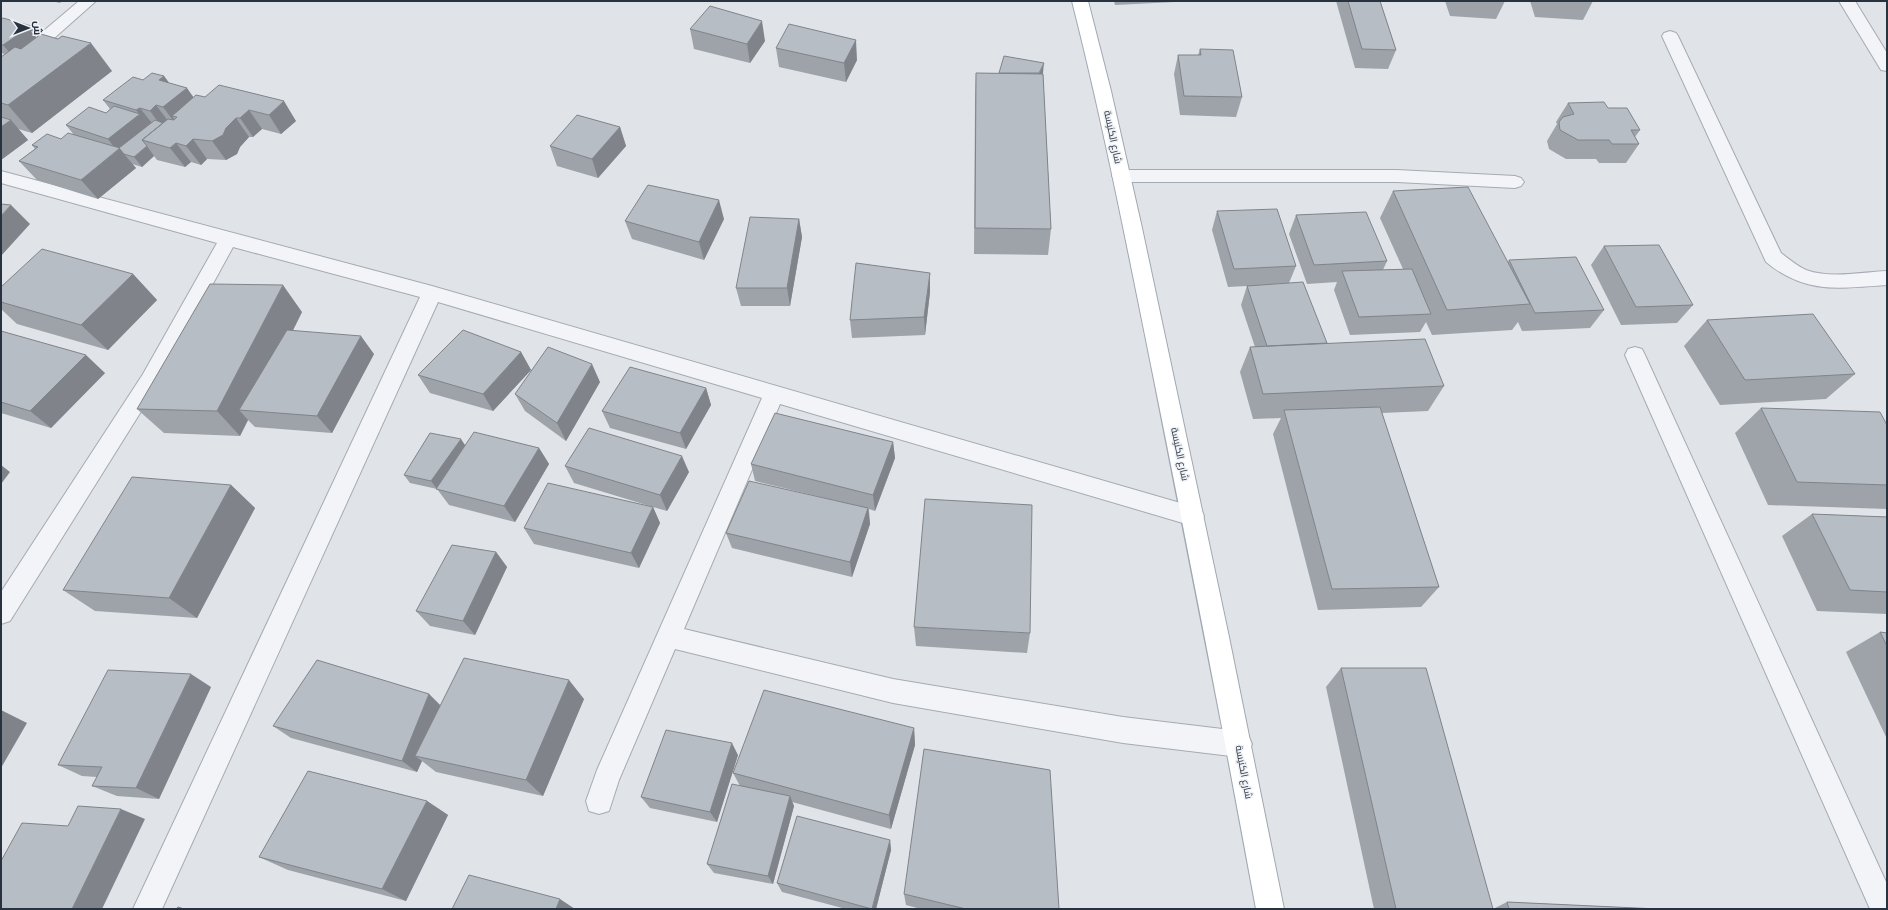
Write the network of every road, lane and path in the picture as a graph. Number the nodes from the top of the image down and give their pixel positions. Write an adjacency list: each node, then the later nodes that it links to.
1 (88, 1): 6 (street)
2 (1080, 1): 8 (main road, شارع الكنيسة)
3 (1847, 1): 5 (street)
4 (1670, 36): 11 (street)
5 (1887, 66)
6 (1, 76)
7 (1, 176): 10 (street)
8 (1121, 176): 9 (street); 15 (main road, شارع الكنيسة)
9 (1515, 182)
10 (228, 239): 12 (street); 16 (street)
11 (1887, 278)
12 (432, 293): 14 (street); 20 (street)
13 (1635, 355): 22 (street)
14 (774, 394): 15 (street); 17 (street)
15 (1193, 516): 18 (main road, شارع الكنيسة)
16 (1, 613)
17 (667, 636): 18 (street); 19 (street)
18 (1239, 744): 21 (main road, شارع الكنيسة)
19 (599, 801)
20 (147, 909)
21 (1270, 909)
22 (1884, 909)

